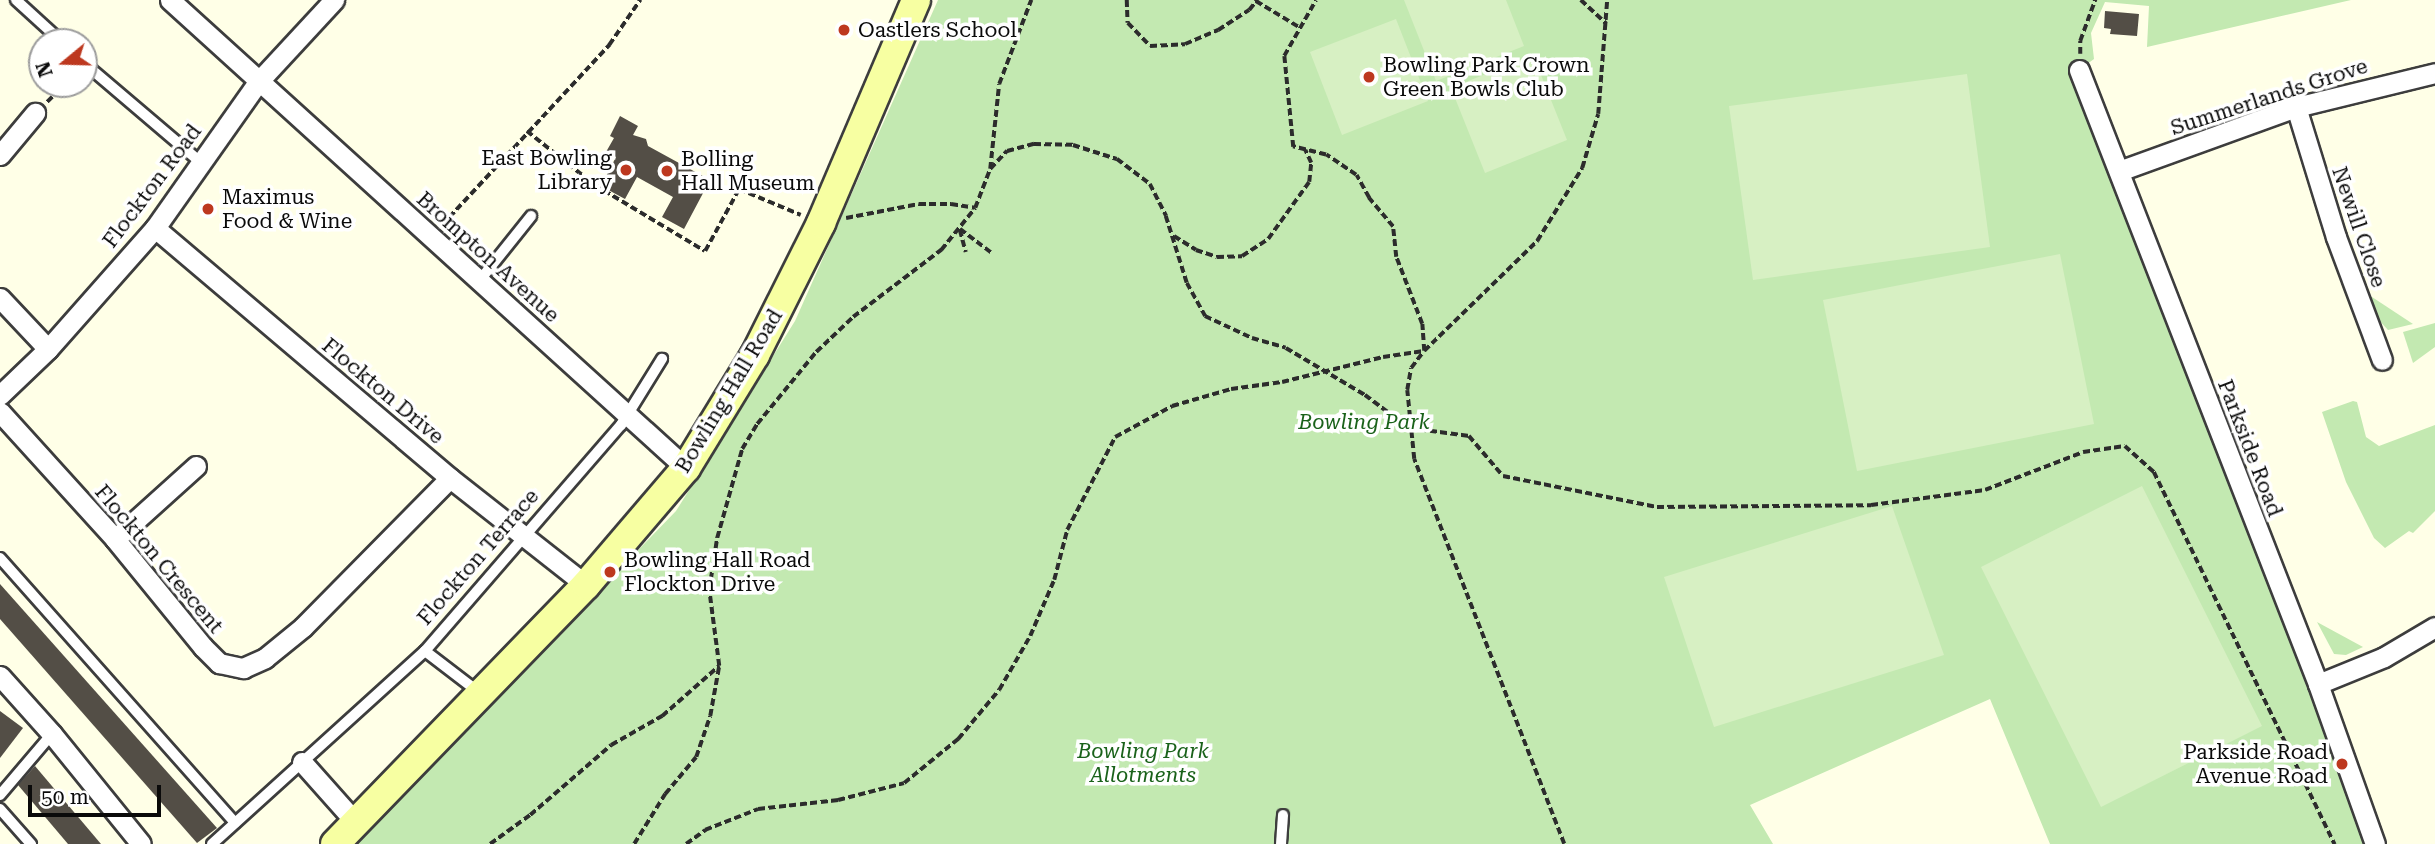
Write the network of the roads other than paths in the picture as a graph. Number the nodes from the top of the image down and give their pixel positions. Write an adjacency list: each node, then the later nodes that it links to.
1 (16, 0): 5 (lane)
2 (170, 0): 9 (street, Brompton Avenue)
3 (334, 0): 9 (street, Flockton Road)
4 (915, 0): 26 (street, Bowling Hall Road)
5 (47, 28)
6 (2079, 70): 14 (street, Parkside Road)
7 (2435, 73): 10 (street, Summerlands Grove)
8 (98, 74): 13 (lane)
9 (258, 82): 13 (street, Flockton Road); 17 (street, Brompton Avenue)
10 (2296, 107): 14 (street, Summerlands Grove); 21 (street, Newill Close)
11 (35, 112): 12 (street)
12 (0, 155)
13 (200, 161): 16 (street, Flockton Road)
14 (2119, 171): 35 (street, Parkside Road)
15 (531, 216): 17 (lane)
16 (155, 228): 19 (street, Flockton Road); 27 (street, Flockton Drive)
17 (480, 280): 24 (street, Brompton Avenue)
18 (0, 298): 19 (street)
19 (48, 349): 22 (street, Flockton Road)
20 (663, 359): 24 (lane, Flockton Terrace)
21 (2382, 360)
22 (0, 395)
23 (0, 412): 29 (street, Flockton Crescent)
24 (629, 414): 26 (street, Brompton Avenue); 28 (lane, Flockton Terrace)
25 (196, 466): 29 (street)
26 (686, 468): 31 (street, Bowling Hall Road)
27 (450, 478): 28 (street, Flockton Drive); 29 (street, Flockton Crescent)
28 (524, 538): 31 (street, Flockton Drive); 33 (lane, Flockton Terrace)
29 (115, 539)
30 (0, 558): 42 (lane)
31 (586, 585): 36 (street, Bowling Hall Road)
32 (2435, 627): 35 (street)
33 (425, 651): 36 (lane); 38 (lane, Flockton Terrace)
34 (1, 681): 37 (street)
35 (2318, 684): 49 (street, Parkside Road)
36 (482, 694): 43 (street, Bowling Hall Road)
37 (52, 734): 39 (lane); 45 (street)
38 (302, 762): 42 (lane, Flockton Terrace); 43 (street)
39 (0, 795)
40 (0, 809): 44 (lane)
41 (1283, 815): 48 (lane)
42 (235, 822): 46 (lane, Flockton Terrace)
43 (357, 824): 47 (street, Bowling Hall Road)
44 (31, 844)
45 (141, 844)
46 (212, 844)
47 (335, 844)
48 (1281, 844)
49 (2375, 844)

